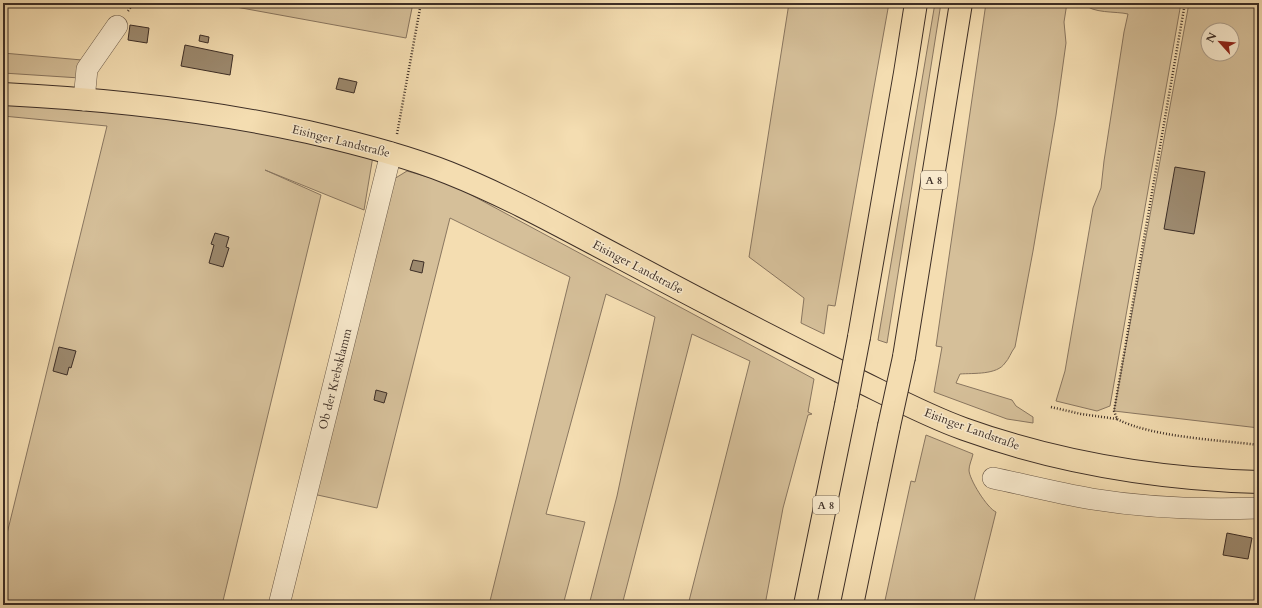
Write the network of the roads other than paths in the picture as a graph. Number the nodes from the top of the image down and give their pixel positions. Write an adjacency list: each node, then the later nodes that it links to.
1 (916, 3): 11 (main road, A 8, bridge)
2 (961, 3): 12 (main road, A 8, bridge)
3 (117, 26): 5 (lane)
4 (3, 94): 5 (main road, Eisinger Landstraße)
5 (84, 100): 6 (main road, Eisinger Landstraße)
6 (391, 153): 8 (main road, Eisinger Landstraße); 10 (lane, Ob der Krebsklamm)
7 (993, 478): 9 (lane)
8 (1259, 482)
9 (1259, 508)
10 (279, 605)
11 (805, 605)
12 (852, 605)

